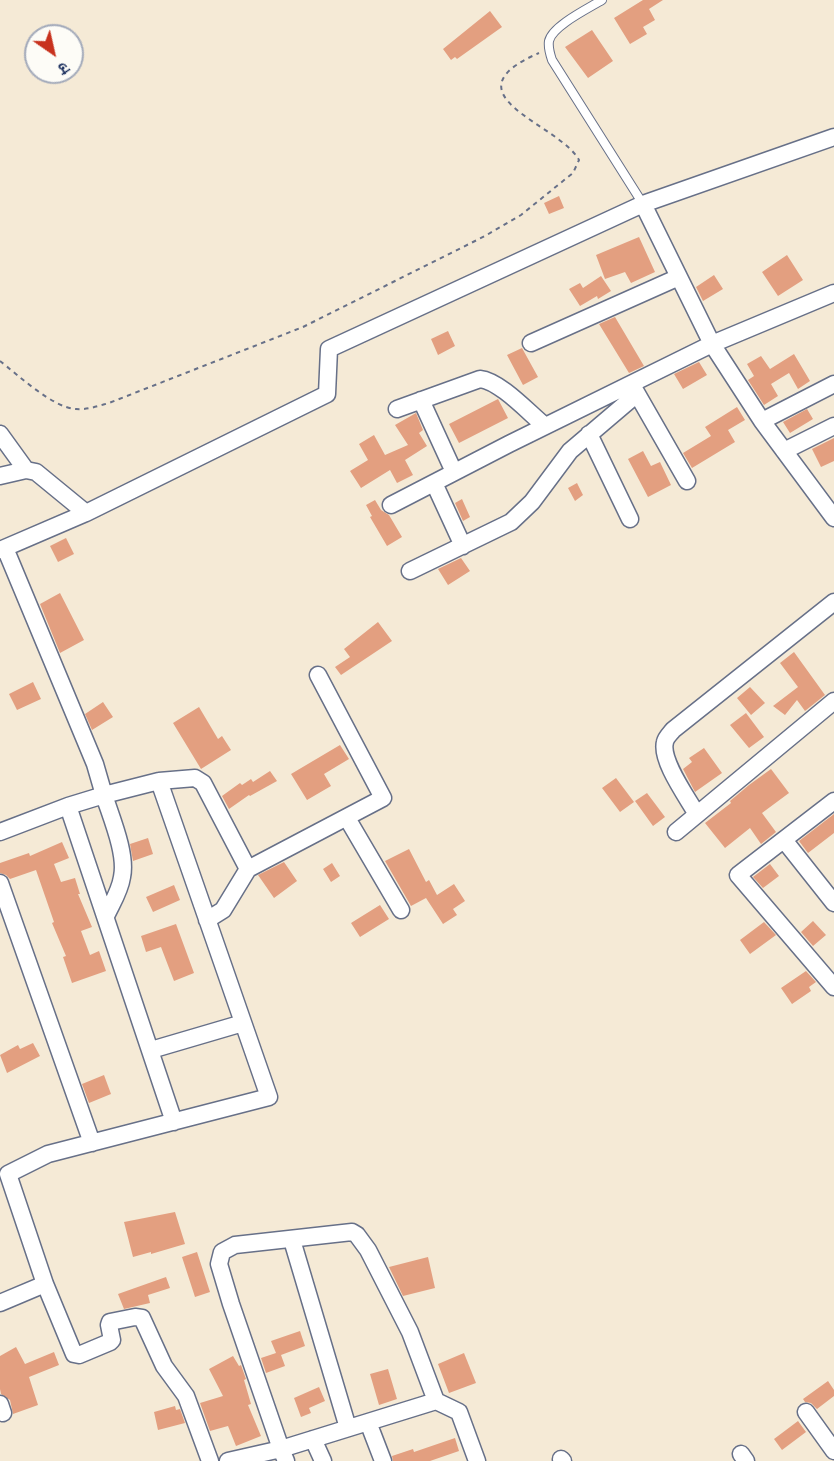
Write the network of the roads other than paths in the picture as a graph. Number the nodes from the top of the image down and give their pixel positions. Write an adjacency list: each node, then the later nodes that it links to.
1 (602, 0): 3 (lane)
2 (834, 137): 3 (street)
3 (643, 204): 4 (street); 24 (street)
4 (679, 277): 6 (street); 7 (street)
5 (834, 293): 7 (street)
6 (531, 343)
7 (712, 344): 9 (street); 12 (street)
8 (834, 384): 12 (street)
9 (634, 389): 13 (street); 16 (street); 21 (street)
10 (421, 400): 11 (street); 13 (street); 19 (street)
11 (397, 409)
12 (762, 421): 17 (street)
13 (545, 426): 19 (street)
14 (834, 426): 17 (street)
15 (0, 434): 18 (street)
16 (589, 434): 26 (street); 27 (street)
17 (784, 451): 25 (street)
18 (26, 470): 20 (street); 24 (street)
19 (454, 472): 22 (street)
20 (0, 476)
21 (687, 481)
22 (434, 483): 23 (street); 27 (street)
23 (391, 505)
24 (86, 513): 28 (street)
25 (833, 515)
26 (630, 519)
27 (463, 546): 29 (street)
28 (3, 549): 34 (street)
29 (411, 571)
30 (834, 602): 37 (street)
31 (318, 675): 38 (street)
32 (834, 701): 37 (street)
33 (159, 781): 34 (street); 42 (street); 47 (street)
34 (104, 795): 36 (street); 46 (street)
35 (834, 801): 41 (street)
36 (68, 806): 39 (street); 46 (street)
37 (696, 813): 40 (street)
38 (346, 818): 42 (street); 45 (street)
39 (0, 832)
40 (676, 832)
41 (784, 840): 44 (street); 48 (street)
42 (248, 869): 47 (street)
43 (0, 883): 52 (street)
44 (834, 903)
45 (401, 910)
46 (106, 916): 50 (street)
47 (207, 920): 49 (street)
48 (834, 987)
49 (243, 1023): 50 (street); 51 (street)
50 (151, 1050): 51 (street)
51 (174, 1122): 52 (street)
52 (92, 1143): 53 (street)
53 (4, 1175): 55 (street)
54 (292, 1240): 57 (street); 60 (street); 63 (street)
55 (45, 1284): 56 (street); 64 (street)
56 (0, 1303)
57 (436, 1401): 59 (street); 68 (street)
58 (806, 1412): 62 (street)
59 (368, 1422): 60 (street); 67 (street)
60 (348, 1428): 61 (street)
61 (313, 1439): 63 (street); 66 (street)
62 (834, 1451)
63 (284, 1455): 65 (street)
64 (210, 1461)
65 (228, 1461)
66 (323, 1461)
67 (383, 1461)
68 (477, 1461)

